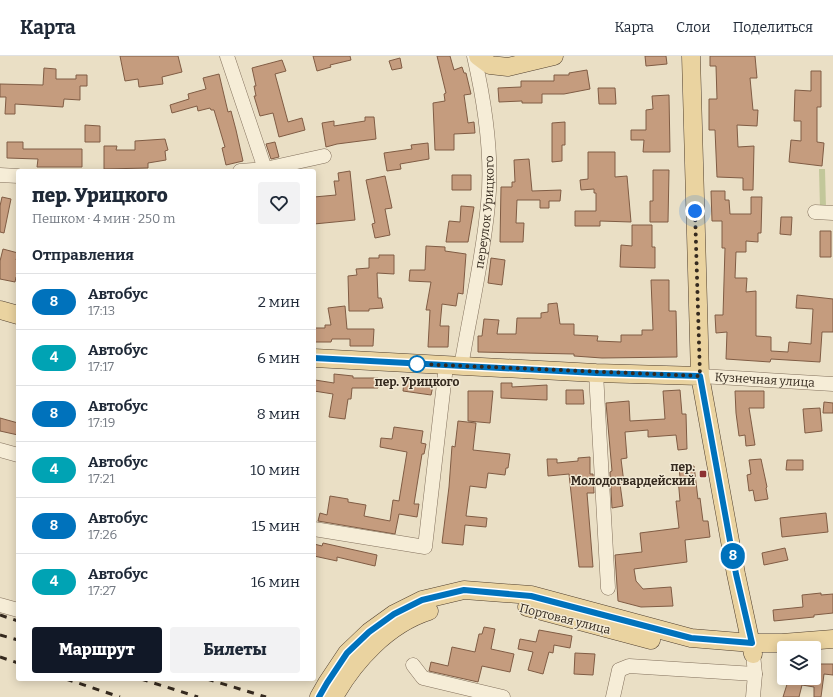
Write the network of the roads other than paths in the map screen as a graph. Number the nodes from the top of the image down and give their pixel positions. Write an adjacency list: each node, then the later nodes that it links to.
1 (226, 56): 7 (street)
2 (474, 56): 15 (street, переулок Урицкого)
3 (478, 56): 4 (main road)
4 (554, 56)
5 (691, 56): 17 (main road)
6 (324, 156): 7 (street)
7 (265, 169)
8 (0, 175): 9 (street)
9 (16, 176)
10 (815, 212): 11 (street)
11 (833, 213)
12 (0, 310): 13 (main road)
13 (16, 314)
14 (316, 358): 15 (main road, Кузнечная улица)
15 (454, 366): 16 (main road, Кузнечная улица); 21 (street, переулок Урицкого)
16 (596, 373): 17 (main road, Кузнечная улица); 22 (street)
17 (700, 376): 18 (street, Кузнечная улица); 26 (main road)
18 (833, 384)
19 (0, 450): 20 (street)
20 (16, 454)
21 (316, 529)
22 (608, 588)
23 (0, 604): 24 (street)
24 (16, 609)
25 (833, 639): 26 (main road, Портовая улица)
26 (752, 648): 29 (main road, Портовая улица); 31 (street); 32 (main road, Портовая улица); 33 (main road, Портовая улица)
27 (833, 650): 28 (main road)
28 (821, 651)
29 (777, 653)
30 (413, 665): 34 (street)
31 (755, 674): 35 (street); 36 (street)
32 (319, 697)
33 (334, 697)
34 (503, 697)
35 (613, 697)
36 (753, 697)

